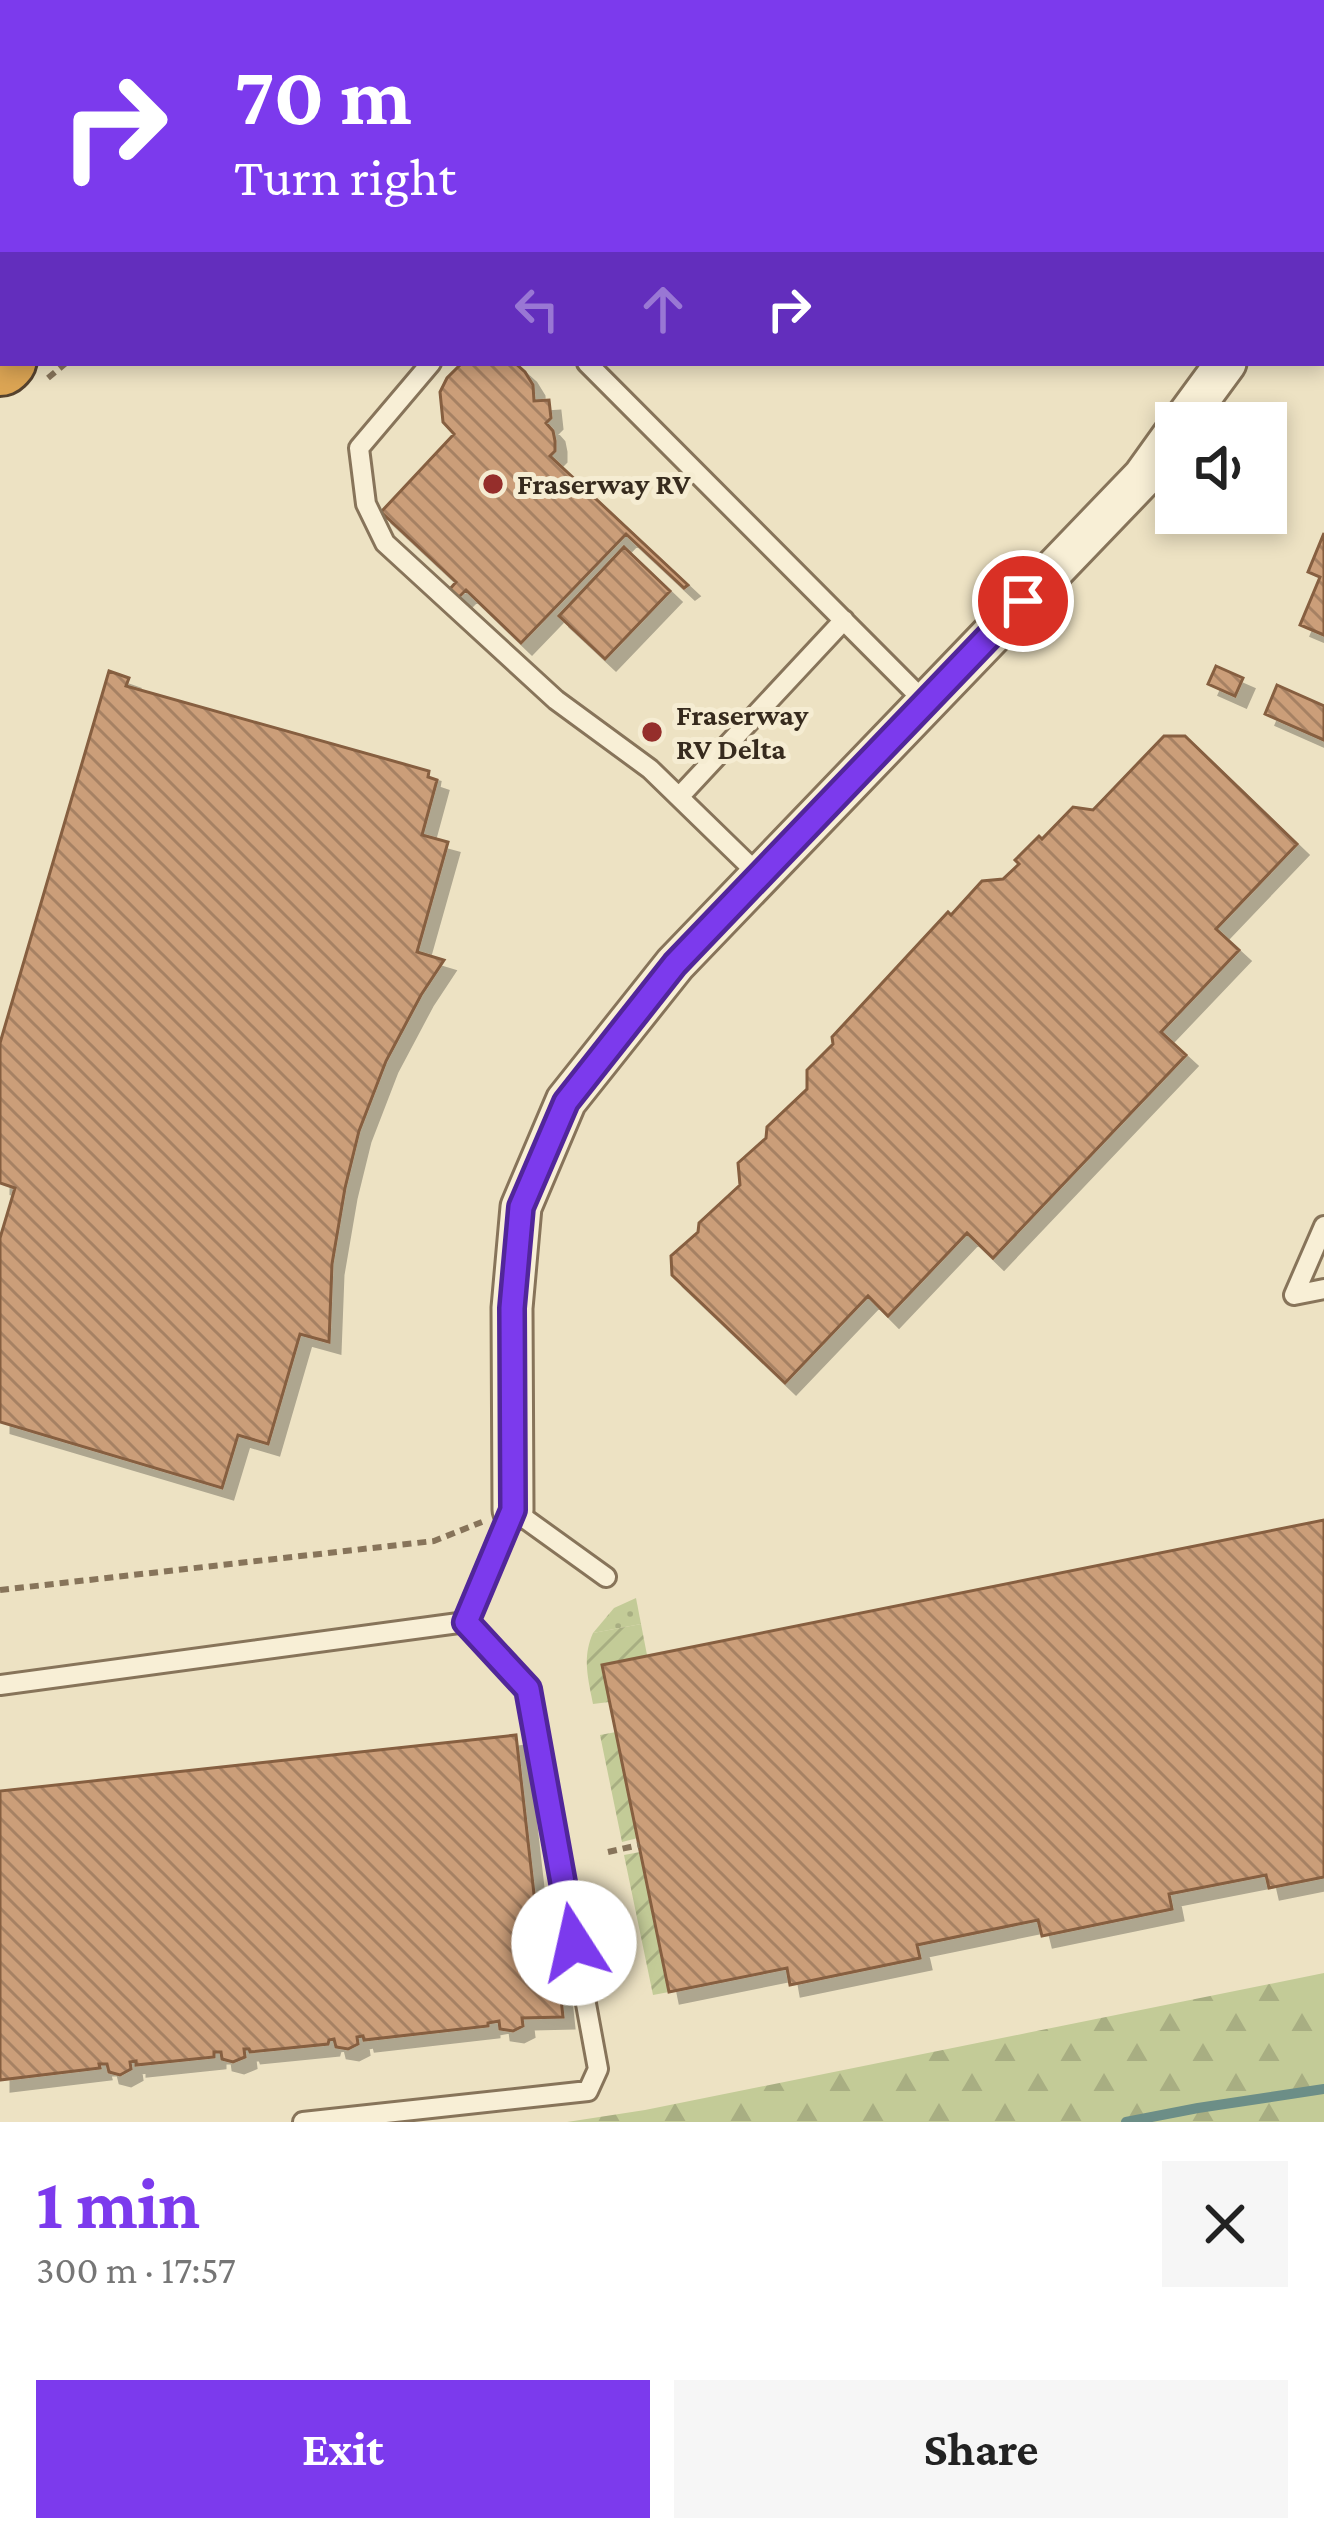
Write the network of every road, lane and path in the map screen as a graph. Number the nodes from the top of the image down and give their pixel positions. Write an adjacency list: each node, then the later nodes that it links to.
1 (428, 366): 8 (lane)
2 (590, 366): 6 (lane)
3 (1224, 366): 4 (street)
4 (1197, 402)
5 (1155, 460): 7 (street)
6 (844, 620): 7 (lane); 8 (lane)
7 (926, 703): 9 (street)
8 (679, 797): 9 (lane)
9 (760, 876): 12 (street)
10 (1324, 1226): 11 (lane)
11 (1324, 1289)
12 (513, 1510): 13 (lane); 14 (path); 15 (lane)
13 (606, 1577)
14 (0, 1590)
15 (466, 1622): 16 (lane); 19 (lane)
16 (0, 1685)
17 (639, 1845): 18 (path)
18 (608, 1852)
19 (303, 2122)

